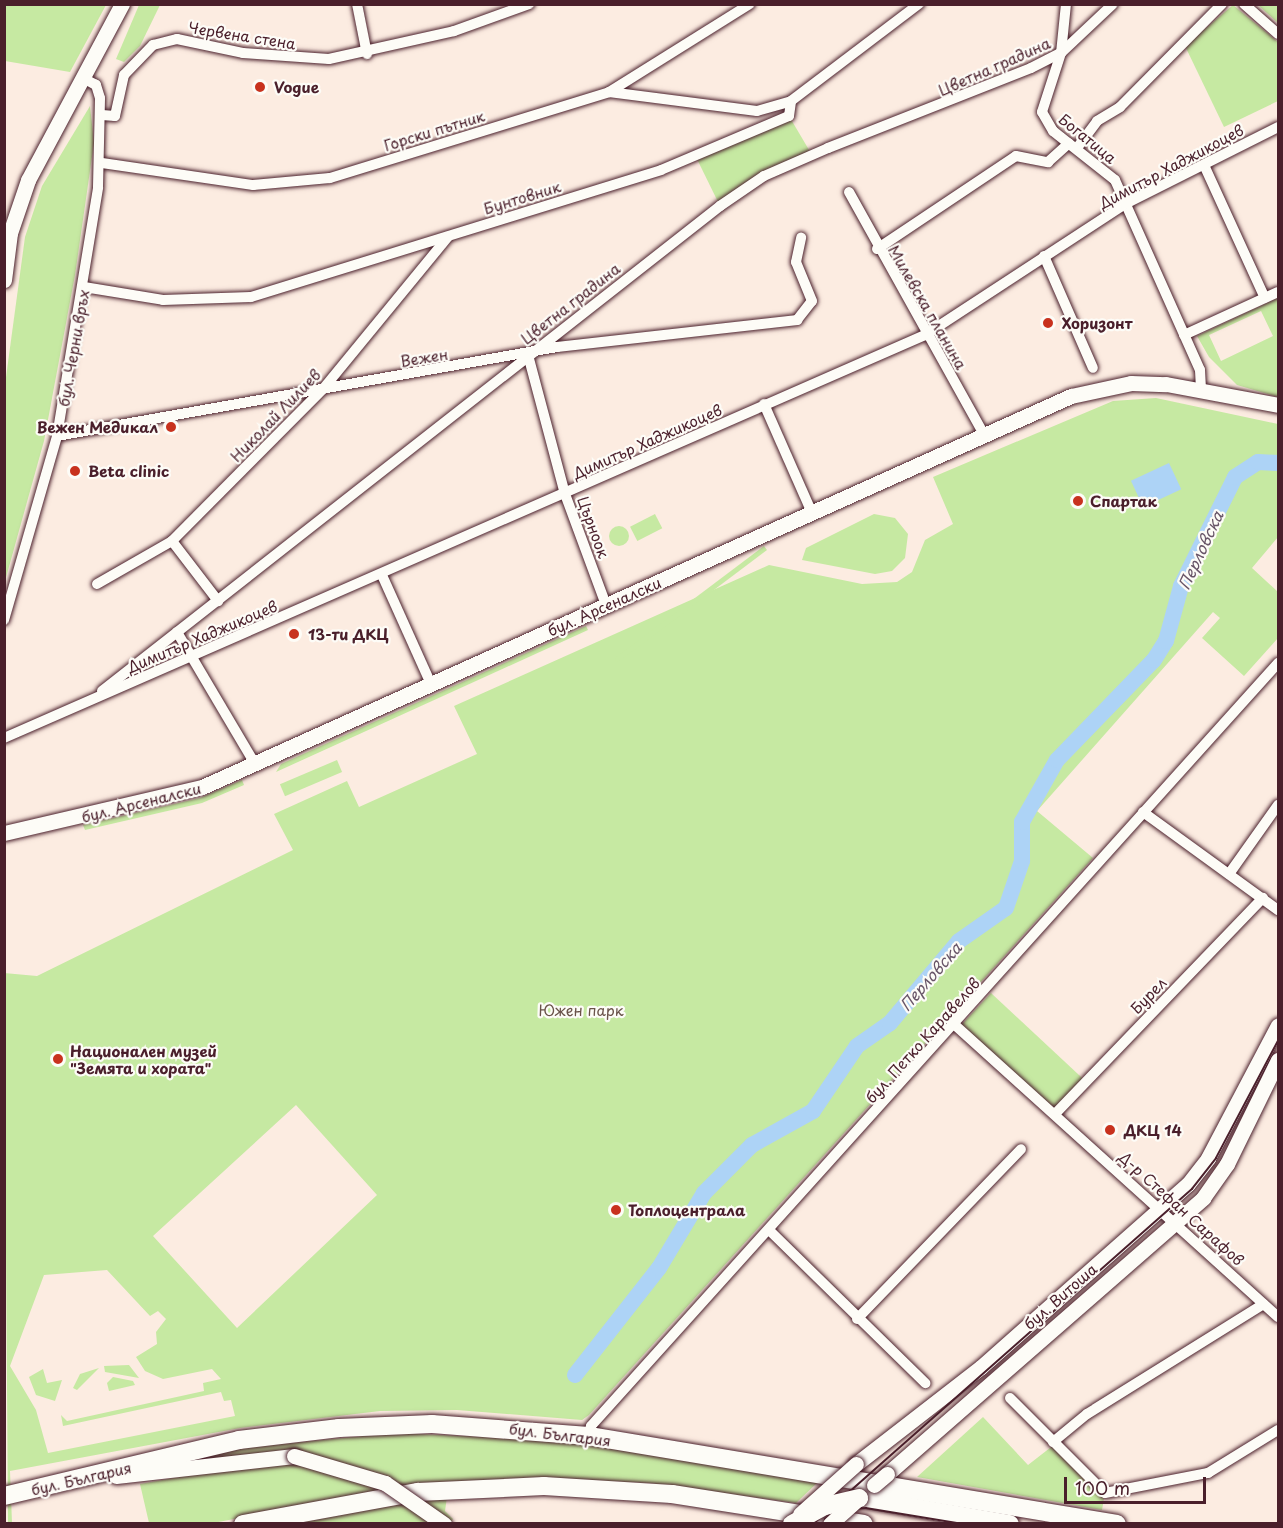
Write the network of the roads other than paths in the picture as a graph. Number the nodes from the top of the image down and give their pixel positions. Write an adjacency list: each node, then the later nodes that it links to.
1 (122, 4): 13 (street)
2 (357, 4): 12 (street)
3 (529, 4): 12 (street, Червена стена)
4 (750, 4): 14 (street, Горски пътник)
5 (919, 4): 15 (street, Бунтовник)
6 (1066, 4): 11 (street, Богатица)
7 (1113, 4): 11 (street, Цветна градина)
8 (1222, 4): 18 (street)
9 (1244, 4): 10 (street)
10 (1278, 34)
11 (1061, 53): 18 (street, Богатица); 33 (street, Цветна градина)
12 (367, 54): 16 (street, Червена стена)
13 (83, 78): 16 (street, бул. Черни връх); 27 (street)
14 (609, 92): 15 (street); 19 (street, Горски пътник)
15 (791, 101): 23 (street, Бунтовник)
16 (102, 115): 19 (street, бул. Черни връх)
17 (1278, 127): 20 (street, Димитър Хаджикоцев)
18 (1073, 145): 22 (street, Богатица); 25 (street)
19 (102, 163): 28 (street, бул. Черни връх)
20 (1204, 165): 22 (street, Димитър Хаджикоцев); 30 (street)
21 (849, 192): 25 (street, Милевска планина)
22 (1125, 204): 26 (street, Димитър Хаджикоцев); 32 (street, Богатица)
23 (448, 237): 28 (street, Бунтовник); 36 (street, Николай Лилиев)
24 (801, 238): 33 (street, Вежен)
25 (877, 249): 31 (street, Милевска планина)
26 (1044, 256): 31 (street, Димитър Хаджикоцев); 34 (street)
27 (4, 280)
28 (84, 287): 40 (street, бул. Черни връх)
29 (1278, 292): 30 (street)
30 (1265, 298): 32 (street)
31 (925, 335): 37 (street, Димитър Хаджикоцев); 39 (street, Милевска планина)
32 (1184, 335): 35 (street, Богатица)
33 (528, 355): 36 (street, Вежен); 41 (street, Църноок); 46 (street, Цветна градина)
34 (1093, 368)
35 (1201, 388): 38 (street, бул. Арсеналски); 39 (street, бул. Арсеналски)
36 (323, 389): 40 (street, Вежен); 43 (street, Николай Лилиев)
37 (764, 404): 41 (street, Димитър Хаджикоцев); 42 (street)
38 (1278, 405)
39 (984, 435): 42 (street, бул. Арсеналски)
40 (57, 436): 48 (street, бул. Черни връх)
41 (565, 494): 44 (street, Димитър Хаджикоцев); 47 (street, Църноок)
42 (812, 513): 47 (street, бул. Арсеналски)
43 (172, 541): 45 (street, Николай Лилиев); 46 (street)
44 (382, 575): 50 (street, Димитър Хаджикоцев); 52 (street)
45 (97, 584)
46 (218, 601): 49 (street, Цветна градина)
47 (606, 605): 52 (street, бул. Арсеналски)
48 (4, 620)
49 (177, 632): 50 (street); 53 (street, Цветна градина)
50 (192, 656): 53 (street, Димитър Хаджикоцев); 55 (street)
51 (1278, 663): 57 (street, бул. Петко Каравелов)
52 (431, 684): 55 (street, бул. Арсеналски)
53 (90, 701): 54 (street, Димитър Хаджикоцев)
54 (4, 738)
55 (255, 764): 58 (street, бул. Арсеналски)
56 (1278, 805): 59 (street)
57 (1143, 812): 59 (street); 63 (street, бул. Петко Каравелов)
58 (4, 833)
59 (1229, 874): 60 (street)
60 (1263, 898): 61 (street); 65 (street, Бурел)
61 (1278, 910)
62 (1278, 1025): 67 (street, бул. Витоша)
63 (956, 1026): 65 (street, Д-р Стефан Сарафов); 69 (street, бул. Петко Каравелов)
64 (1278, 1060): 68 (street, бул. Витоша)
65 (1055, 1114): 67 (street, Д-р Стефан Сарафов)
66 (1021, 1149): 72 (street)
67 (1161, 1209): 68 (street, Д-р Стефан Сарафов); 83 (street, бул. Витоша, bridge)
68 (1177, 1223): 70 (street, Д-р Стефан Сарафов); 80 (street, бул. Витоша, bridge)
69 (769, 1230): 72 (street); 76 (street, бул. Петко Каравелов)
70 (1264, 1304): 71 (street, Д-р Стефан Сарафов); 77 (street)
71 (1278, 1317)
72 (857, 1319): 73 (street)
73 (925, 1383)
74 (1010, 1398): 77 (street)
75 (1278, 1431): 77 (street)
76 (589, 1436): 78 (main road, бул. България); 87 (main road, бул. България)
77 (1053, 1442)
78 (99, 1477): 79 (main road, бул. България); 82 (street, bridge)
79 (8, 1494)
80 (860, 1498): 83 (main road, bridge); 84 (street, бул. Витоша, bridge); 86 (main road)
81 (243, 1524): 85 (main road)
82 (444, 1524)
83 (791, 1524)
84 (830, 1524)
85 (864, 1524)
86 (1010, 1524)
87 (1118, 1524)

